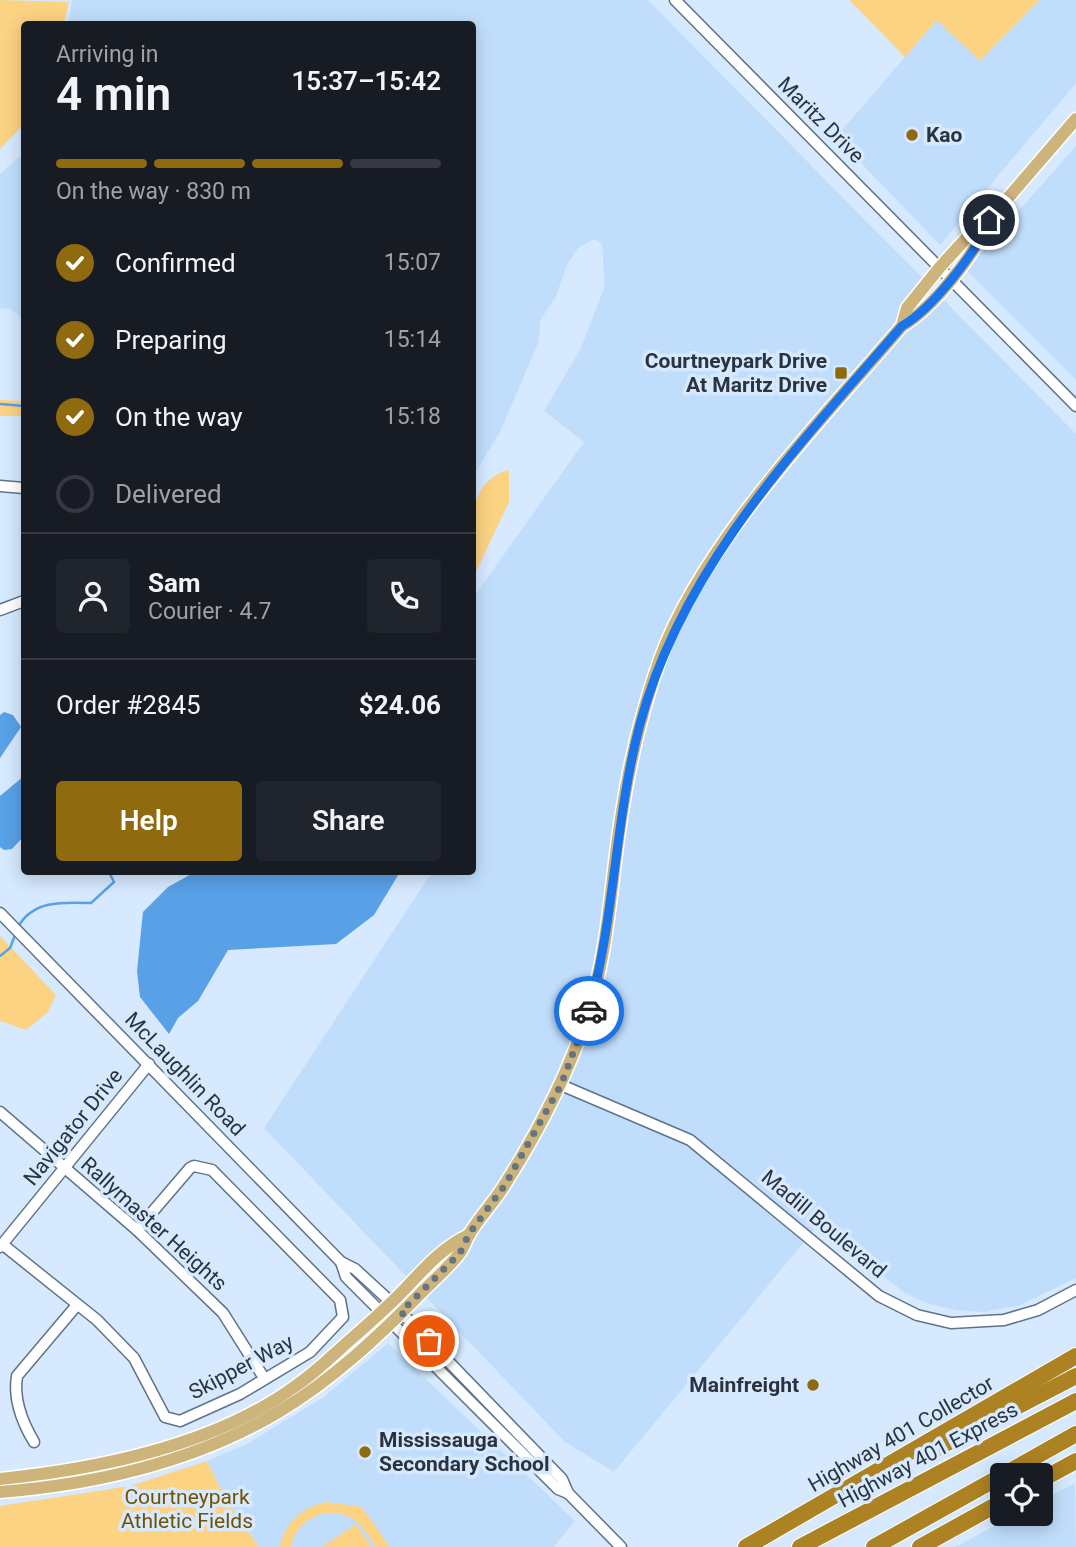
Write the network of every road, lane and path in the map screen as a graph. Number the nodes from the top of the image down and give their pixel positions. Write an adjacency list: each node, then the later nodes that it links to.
1 (675, 0): 4 (street, Maritz Drive)
2 (1076, 119): 3 (main road)
3 (989, 220): 4 (main road); 5 (main road)
4 (940, 267): 5 (street, Maritz Drive); 6 (main road)
5 (950, 278): 6 (main road); 7 (street, Maritz Drive)
6 (902, 326): 14 (main road)
7 (1076, 406)
8 (0, 486): 9 (street)
9 (21, 488)
10 (21, 602): 11 (street)
11 (0, 610)
12 (1, 914): 13 (street, McLaughlin Road)
13 (149, 1064): 16 (street, Navigator Drive); 20 (street, McLaughlin Road)
14 (561, 1085): 18 (main road); 21 (street, Madill Boulevard)
15 (0, 1112): 16 (street, Rallymaster Heights)
16 (64, 1168): 17 (street, Rallymaster Heights); 19 (street, Navigator Drive)
17 (137, 1230): 29 (street, Rallymaster Heights); 29 (street, Skipper Way)
18 (469, 1234): 22 (main road); 25 (main road)
19 (1, 1245): 23 (street, Skipper Way)
20 (341, 1262): 22 (street, McLaughlin Road); 24 (street, McLaughlin Road)
21 (1076, 1290)
22 (392, 1303): 24 (main road); 25 (street, McLaughlin Road)
23 (77, 1305): 29 (street, Skipper Way); 33 (street)
24 (382, 1312): 26 (street, McLaughlin Road); 32 (main road)
25 (401, 1312): 26 (main road); 41 (street, McLaughlin Road)
26 (391, 1323): 34 (main road); 41 (street, McLaughlin Road)
27 (1076, 1356): 43 (highway, Highway 401 Collector)
28 (1076, 1376): 43 (highway)
29 (264, 1378)
30 (1076, 1401): 46 (highway, Highway 401 Express)
31 (1076, 1434): 36 (highway)
32 (190, 1438): 34 (main road); 38 (main road)
33 (34, 1442)
34 (195, 1452): 40 (main road)
35 (1076, 1461): 37 (highway)
36 (1024, 1463)
37 (1053, 1473)
38 (0, 1479)
39 (990, 1482): 47 (highway)
40 (0, 1492)
41 (568, 1493): 44 (street, McLaughlin Road)
42 (990, 1509): 48 (highway)
43 (814, 1510): 45 (highway, Highway 401 Collector)
44 (621, 1547)
45 (746, 1547)
46 (800, 1547)
47 (874, 1547)
48 (920, 1547)

